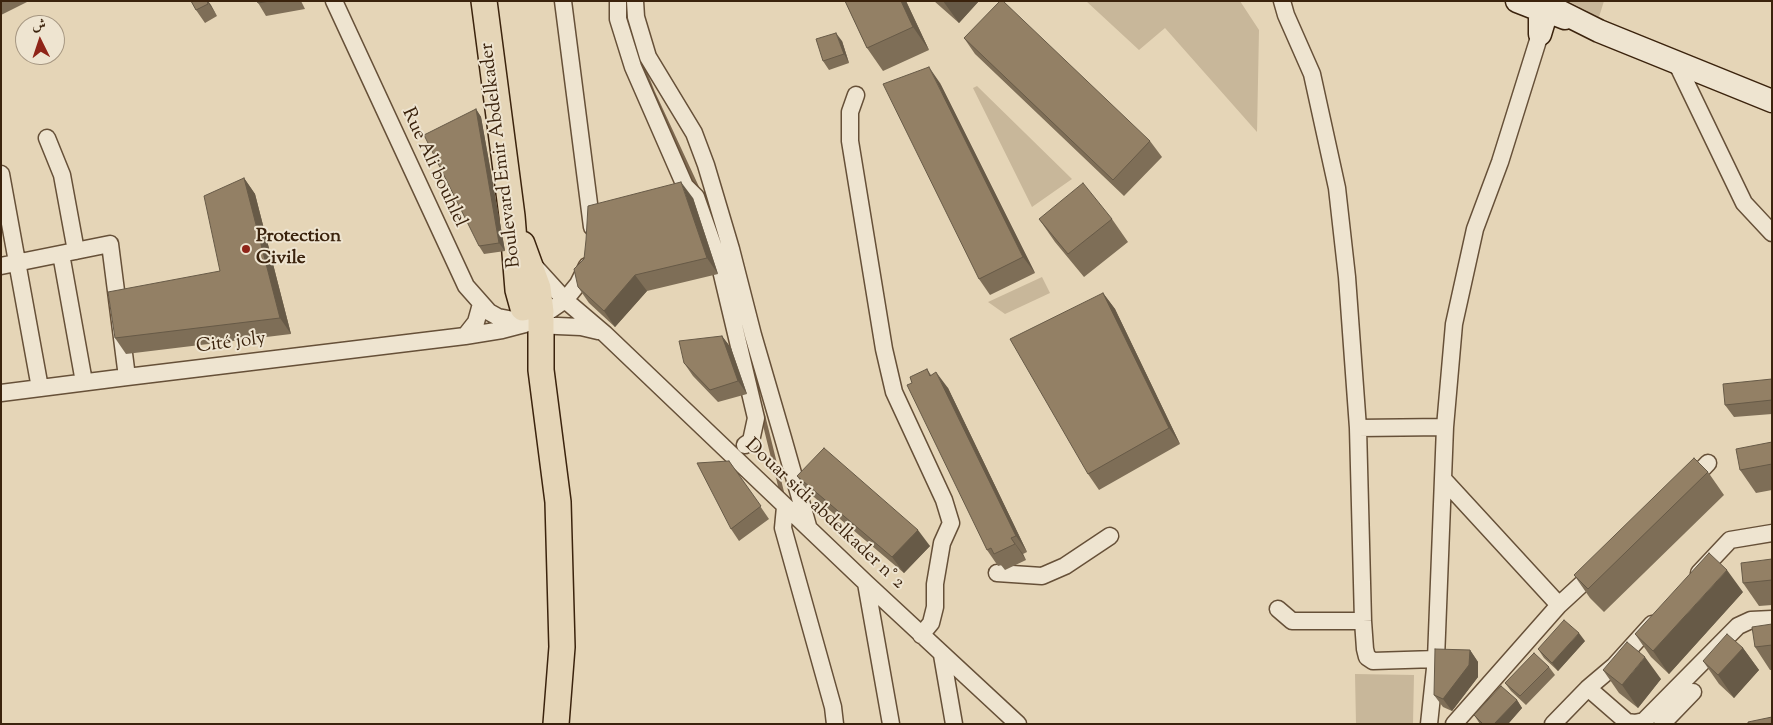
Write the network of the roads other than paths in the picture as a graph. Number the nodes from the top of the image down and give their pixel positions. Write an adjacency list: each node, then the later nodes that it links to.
1 (334, 1): 19 (street, Rue Ali bouhlel)
2 (484, 1): 15 (main road, Boulevard Emir Abdelkader)
3 (563, 1): 20 (street)
4 (618, 1): 29 (street)
5 (635, 1): 34 (street)
6 (1282, 1): 28 (street)
7 (1517, 1): 8 (street)
8 (1544, 5): 9 (street); 10 (street)
9 (1540, 34): 27 (street)
10 (1676, 62): 12 (street); 16 (street)
11 (856, 94): 46 (street)
12 (1772, 101)
13 (47, 138): 17 (street)
14 (1, 174): 18 (street)
15 (512, 216): 20 (main road); 20 (main road, Boulevard Emir Abdelkader)
16 (1772, 232)
17 (69, 252): 18 (street); 23 (street); 24 (street)
18 (9, 264): 25 (street)
19 (481, 304): 20 (street); 22 (street)
20 (535, 315): 21 (street, Douar sidi abdelkader n° 2); 21 (street, Douar sidi abdelkader n° 2); 22 (street, Cité joly); 51 (main road)
21 (605, 334): 33 (street, Douar sidi abdelkader n° 2)
22 (465, 336): 23 (street, Cité joly)
23 (127, 376): 24 (street, Cité joly)
24 (84, 382): 25 (street, Cité joly)
25 (40, 388): 26 (street, Cité joly)
26 (1, 393)
27 (1445, 427): 28 (street); 31 (street)
28 (1358, 428): 45 (street)
29 (745, 445)
30 (1708, 463): 32 (street)
31 (1444, 480): 41 (street); 48 (street)
32 (1675, 496)
33 (785, 507): 34 (street, Douar sidi abdelkader n° 2); 52 (street)
34 (808, 526): 40 (street, Douar sidi abdelkader n° 2)
35 (1772, 533): 39 (street)
36 (1110, 536): 38 (street)
37 (1610, 558): 41 (street)
38 (998, 573)
39 (1690, 582)
40 (866, 583): 46 (street, Douar sidi abdelkader n° 2); 53 (street)
41 (1559, 605): 57 (street)
42 (1278, 609): 45 (street)
43 (1664, 610): 49 (street)
44 (1772, 618): 49 (street)
45 (1363, 621): 48 (street)
46 (922, 634): 47 (street, Douar sidi abdelkader n° 2)
47 (942, 655): 54 (street); 55 (street, Douar sidi abdelkader n° 2)
48 (1436, 659): 56 (street)
49 (1588, 688): 58 (street)
50 (1693, 692): 59 (street)
51 (556, 724)
52 (835, 724)
53 (891, 724)
54 (954, 724)
55 (1018, 724)
56 (1429, 724)
57 (1454, 724)
58 (1553, 724)
59 (1662, 724)

